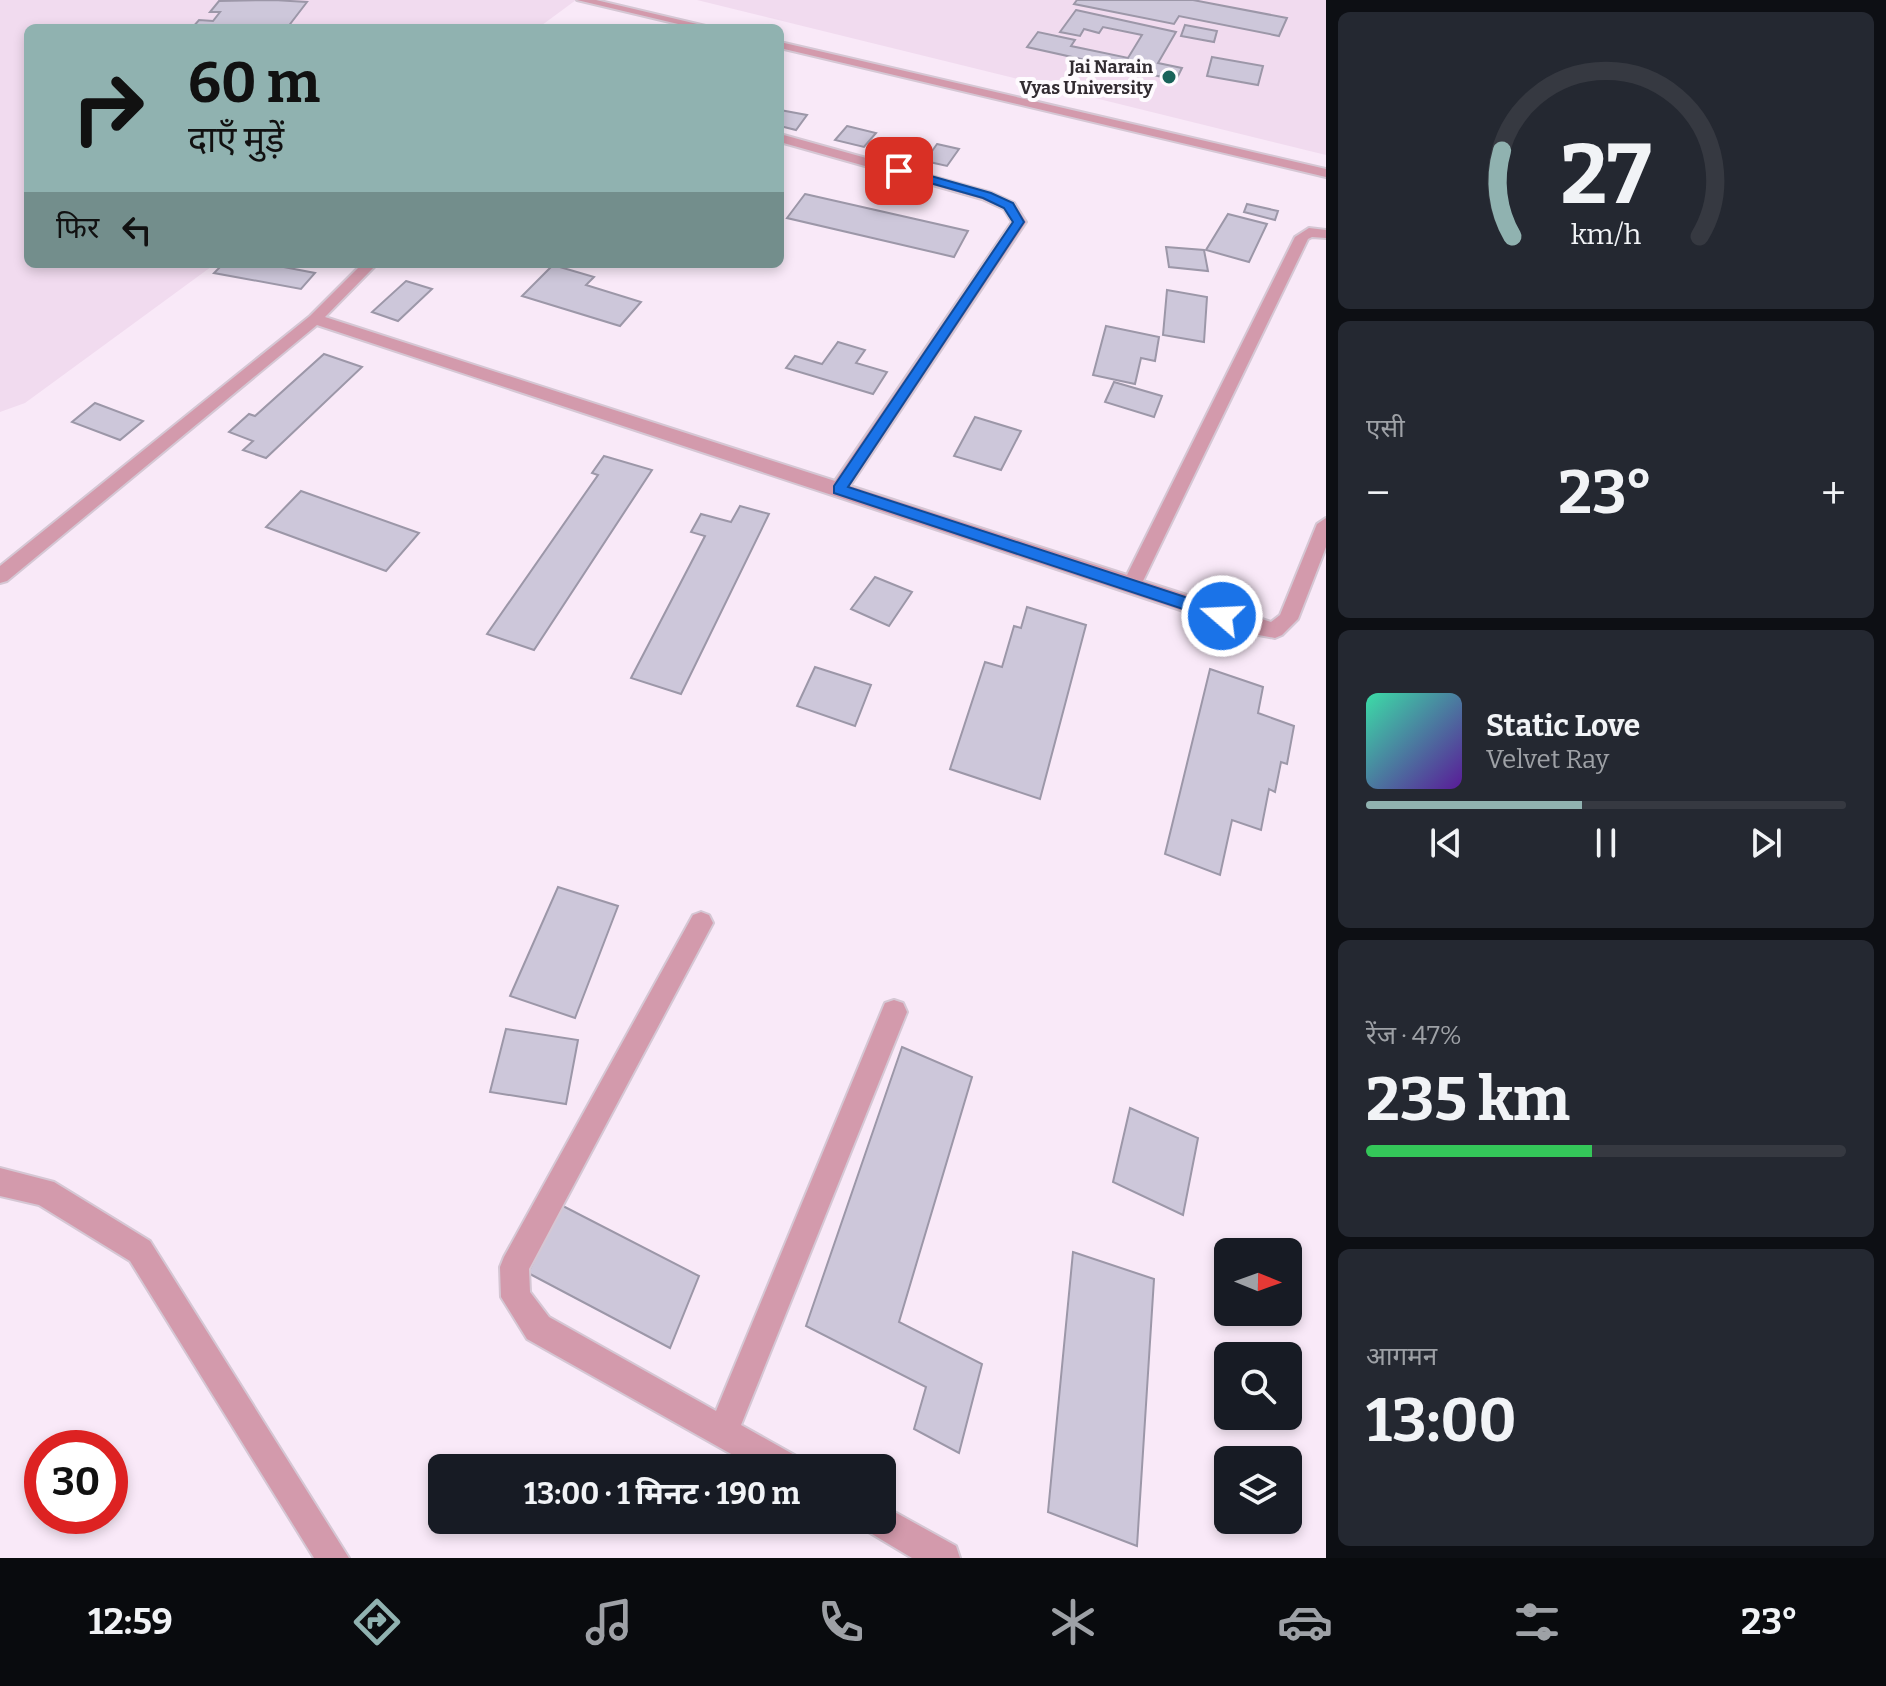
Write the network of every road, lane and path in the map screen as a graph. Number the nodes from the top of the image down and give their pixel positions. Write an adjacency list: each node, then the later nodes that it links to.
1 (582, 0): 2 (lane)
2 (691, 24)
3 (784, 46): 5 (lane)
4 (784, 139): 9 (street)
5 (1326, 173)
6 (1326, 234): 12 (street)
7 (366, 268): 8 (street)
8 (315, 319): 9 (street); 11 (street)
9 (839, 489): 12 (street)
10 (1326, 524): 12 (street)
11 (0, 576)
12 (1132, 584)
13 (701, 923): 16 (street)
14 (894, 1012): 16 (street)
15 (0, 1182): 19 (street)
16 (723, 1431): 17 (street)
17 (763, 1454)
18 (896, 1530): 20 (street)
19 (333, 1558)
20 (944, 1558)

